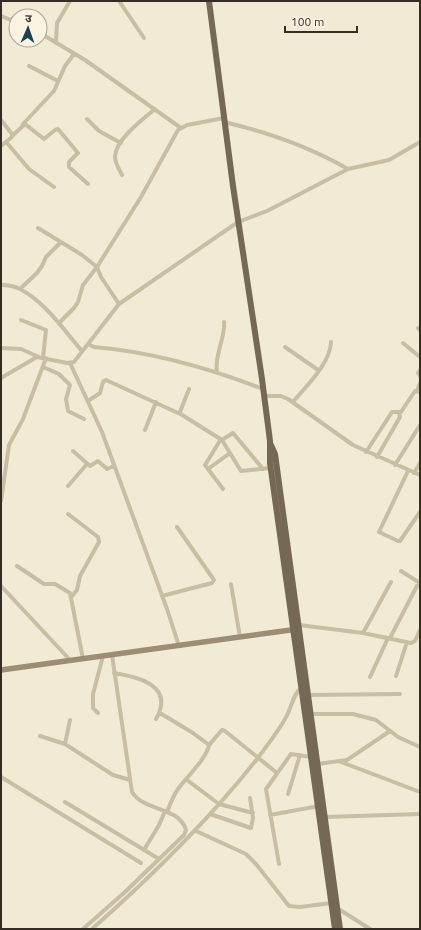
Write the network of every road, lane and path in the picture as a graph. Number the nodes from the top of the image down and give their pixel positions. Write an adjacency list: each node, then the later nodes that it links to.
1 (70, 1): 6 (street)
2 (118, 1): 5 (street)
3 (209, 1): 13 (main road)
4 (48, 38): 6 (street)
5 (144, 38)
6 (56, 43): 7 (street)
7 (74, 54): 9 (street); 10 (street)
8 (29, 66): 9 (street)
9 (58, 81): 14 (street)
10 (155, 109): 15 (street); 19 (street)
11 (87, 119): 19 (street)
12 (1, 120): 16 (street)
13 (224, 120): 15 (street); 21 (street); 25 (main road)
14 (23, 124): 16 (street); 23 (street)
15 (181, 128): 28 (street)
16 (12, 136): 17 (street)
17 (7, 142): 20 (street); 24 (street)
18 (420, 142): 21 (street)
19 (121, 143): 22 (street)
20 (1, 146)
21 (348, 169): 25 (street)
22 (122, 175)
23 (88, 184)
24 (54, 187)
25 (238, 222): 31 (street); 52 (main road)
26 (38, 228): 27 (street)
27 (61, 242): 28 (street); 30 (street)
28 (97, 267): 31 (street); 34 (street)
29 (2, 284): 30 (street)
30 (20, 289): 34 (street)
31 (119, 304): 37 (street)
32 (21, 320): 42 (street)
33 (224, 322): 47 (street)
34 (58, 323): 40 (street)
35 (331, 342): 45 (street)
36 (403, 343): 41 (street)
37 (88, 344): 40 (street); 47 (street)
38 (285, 347): 45 (street)
39 (1, 348): 42 (street)
40 (82, 351): 43 (street)
41 (420, 357)
42 (43, 358): 43 (street); 44 (street); 49 (street)
43 (70, 363): 55 (street)
44 (43, 367): 60 (street); 81 (street)
45 (318, 370): 57 (street)
46 (420, 370): 48 (street)
47 (217, 372): 52 (street)
48 (420, 376)
49 (1, 378)
50 (420, 383): 53 (street)
51 (189, 389): 58 (street)
52 (263, 389): 54 (main road)
53 (418, 391): 59 (street)
54 (264, 396): 57 (street); 64 (main road)
55 (88, 401): 56 (street); 72 (street)
56 (156, 402): 58 (street); 62 (street)
57 (293, 402): 66 (street)
58 (179, 413): 63 (street)
59 (399, 413): 66 (street); 68 (street)
60 (84, 419)
61 (420, 425): 71 (street)
62 (145, 430)
63 (222, 439): 67 (street); 74 (street); 75 (street)
64 (270, 441): 73 (main road); 93 (main road)
65 (73, 451): 70 (street)
66 (366, 452): 68 (street)
67 (230, 453): 74 (street); 75 (street)
68 (377, 457): 71 (street)
69 (420, 463): 77 (street)
70 (87, 464): 72 (street); 79 (street)
71 (395, 465): 76 (street)
72 (114, 466): 92 (street)
73 (270, 468): 75 (street); 93 (main road)
74 (208, 469): 80 (street)
75 (263, 469)
76 (408, 471): 77 (street); 82 (street)
77 (414, 473): 78 (street)
78 (420, 475)
79 (68, 486)
80 (223, 489)
81 (1, 501)
82 (420, 512)
83 (68, 514): 91 (street)
84 (177, 527): 92 (street)
85 (17, 566): 91 (street)
86 (401, 571): 88 (street)
87 (391, 582): 95 (street)
88 (419, 582): 97 (street)
89 (231, 584): 96 (street)
90 (1, 586): 103 (street)
91 (72, 596): 102 (street)
92 (162, 596): 99 (street)
93 (297, 628): 95 (street); 96 (main road); 108 (main road)
94 (420, 630): 98 (street)
95 (363, 633): 97 (street)
96 (240, 637): 99 (main road)
97 (389, 638): 98 (street); 107 (street)
98 (407, 642): 106 (street)
99 (179, 646): 100 (main road)
100 (112, 655): 101 (main road); 105 (street)
101 (103, 656): 102 (main road); 112 (street)
102 (83, 659): 103 (main road)
103 (71, 661): 104 (main road)
104 (1, 670)
105 (114, 673): 111 (street); 128 (street)
106 (396, 676)
107 (370, 677)
108 (304, 685): 110 (main road); 122 (street); 123 (main road)
109 (400, 694): 110 (street)
110 (308, 695): 113 (main road)
111 (160, 712): 114 (street); 119 (street)
112 (98, 713)
113 (311, 714): 116 (street); 125 (main road)
114 (156, 719)
115 (70, 720): 118 (street)
116 (390, 731): 120 (street); 124 (street)
117 (40, 736): 118 (street)
118 (65, 744): 128 (street)
119 (209, 745): 122 (street); 129 (street)
120 (420, 747)
121 (300, 754): 123 (street); 126 (street); 131 (street)
122 (256, 757): 126 (street); 134 (street)
123 (311, 757): 135 (main road)
124 (340, 762): 125 (street); 130 (street)
125 (318, 764): 135 (main road)
126 (278, 773): 140 (street)
127 (1, 777): 145 (street)
128 (130, 780): 136 (street)
129 (186, 780): 134 (street); 136 (street)
130 (420, 792)
131 (288, 794)
132 (250, 798): 137 (street)
133 (65, 802): 143 (street)
134 (218, 803): 137 (street); 138 (street)
135 (320, 805): 140 (street); 141 (main road); 147 (main road)
136 (166, 812): 142 (street); 143 (street)
137 (253, 813): 138 (street)
138 (210, 814): 142 (street)
139 (420, 814): 141 (street)
140 (270, 815): 146 (street)
141 (325, 817): 148 (main road)
142 (191, 832): 144 (street); 147 (street); 150 (street)
143 (144, 850): 144 (street)
144 (159, 859): 149 (street)
145 (141, 863)
146 (279, 864)
147 (331, 903): 151 (main road)
148 (337, 908): 152 (main road); 153 (street)
149 (83, 929)
150 (92, 929)
151 (335, 929)
152 (340, 929)
153 (370, 929)

